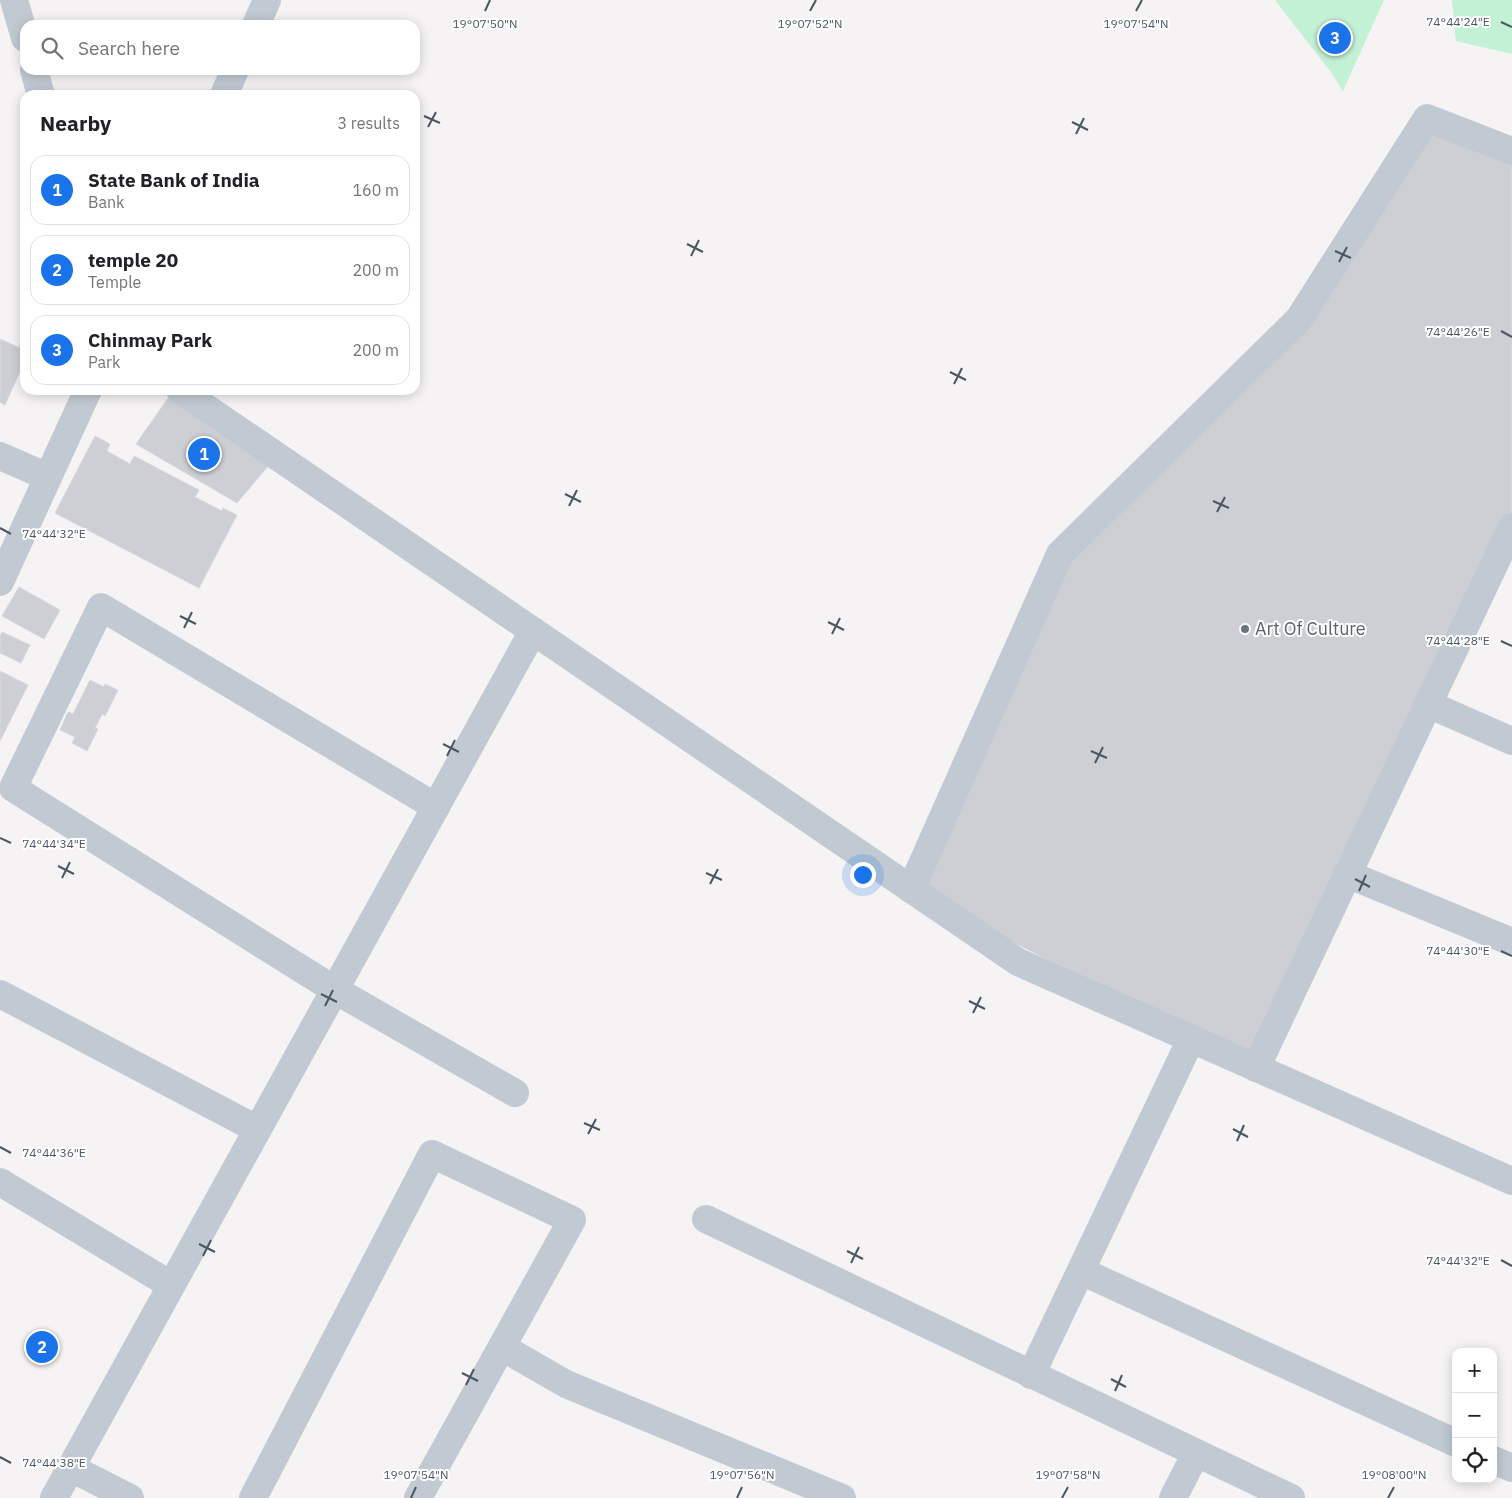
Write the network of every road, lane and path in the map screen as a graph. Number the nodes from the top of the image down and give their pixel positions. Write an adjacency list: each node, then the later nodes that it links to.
1 (14, 0): 4 (street)
2 (267, 0): 3 (street)
3 (258, 20)
4 (20, 21)
5 (35, 75): 7 (street)
6 (233, 75): 8 (street)
7 (40, 90)
8 (226, 90)
9 (1512, 150): 21 (street)
10 (86, 395): 13 (street)
11 (187, 395): 16 (street)
12 (0, 456): 13 (street)
13 (48, 477): 15 (street)
14 (1512, 527): 17 (street)
15 (0, 582)
16 (533, 631): 19 (street); 21 (street)
17 (1428, 704): 18 (street); 20 (street)
18 (1512, 741)
19 (436, 807): 23 (street); 23 (street)
20 (1348, 874): 22 (street); 26 (street)
21 (911, 889): 25 (street)
22 (1512, 942)
23 (335, 990): 27 (street); 28 (street)
24 (0, 994): 28 (street)
25 (1192, 1039): 26 (street); 32 (street)
26 (1256, 1068): 29 (street)
27 (515, 1093)
28 (258, 1129): 33 (street)
29 (1512, 1181)
30 (0, 1182): 33 (street)
31 (706, 1219): 35 (street)
32 (1081, 1271): 35 (street); 36 (street)
33 (172, 1285): 39 (street)
34 (502, 1347): 43 (street); 44 (street); 45 (street)
35 (1031, 1375): 37 (street)
36 (1452, 1441)
37 (1196, 1453): 46 (street); 47 (street)
38 (1497, 1462): 40 (street)
39 (71, 1468): 41 (street); 42 (street)
40 (1512, 1468)
41 (54, 1498)
42 (130, 1498)
43 (253, 1498)
44 (418, 1498)
45 (842, 1498)
46 (1173, 1498)
47 (1291, 1498)

